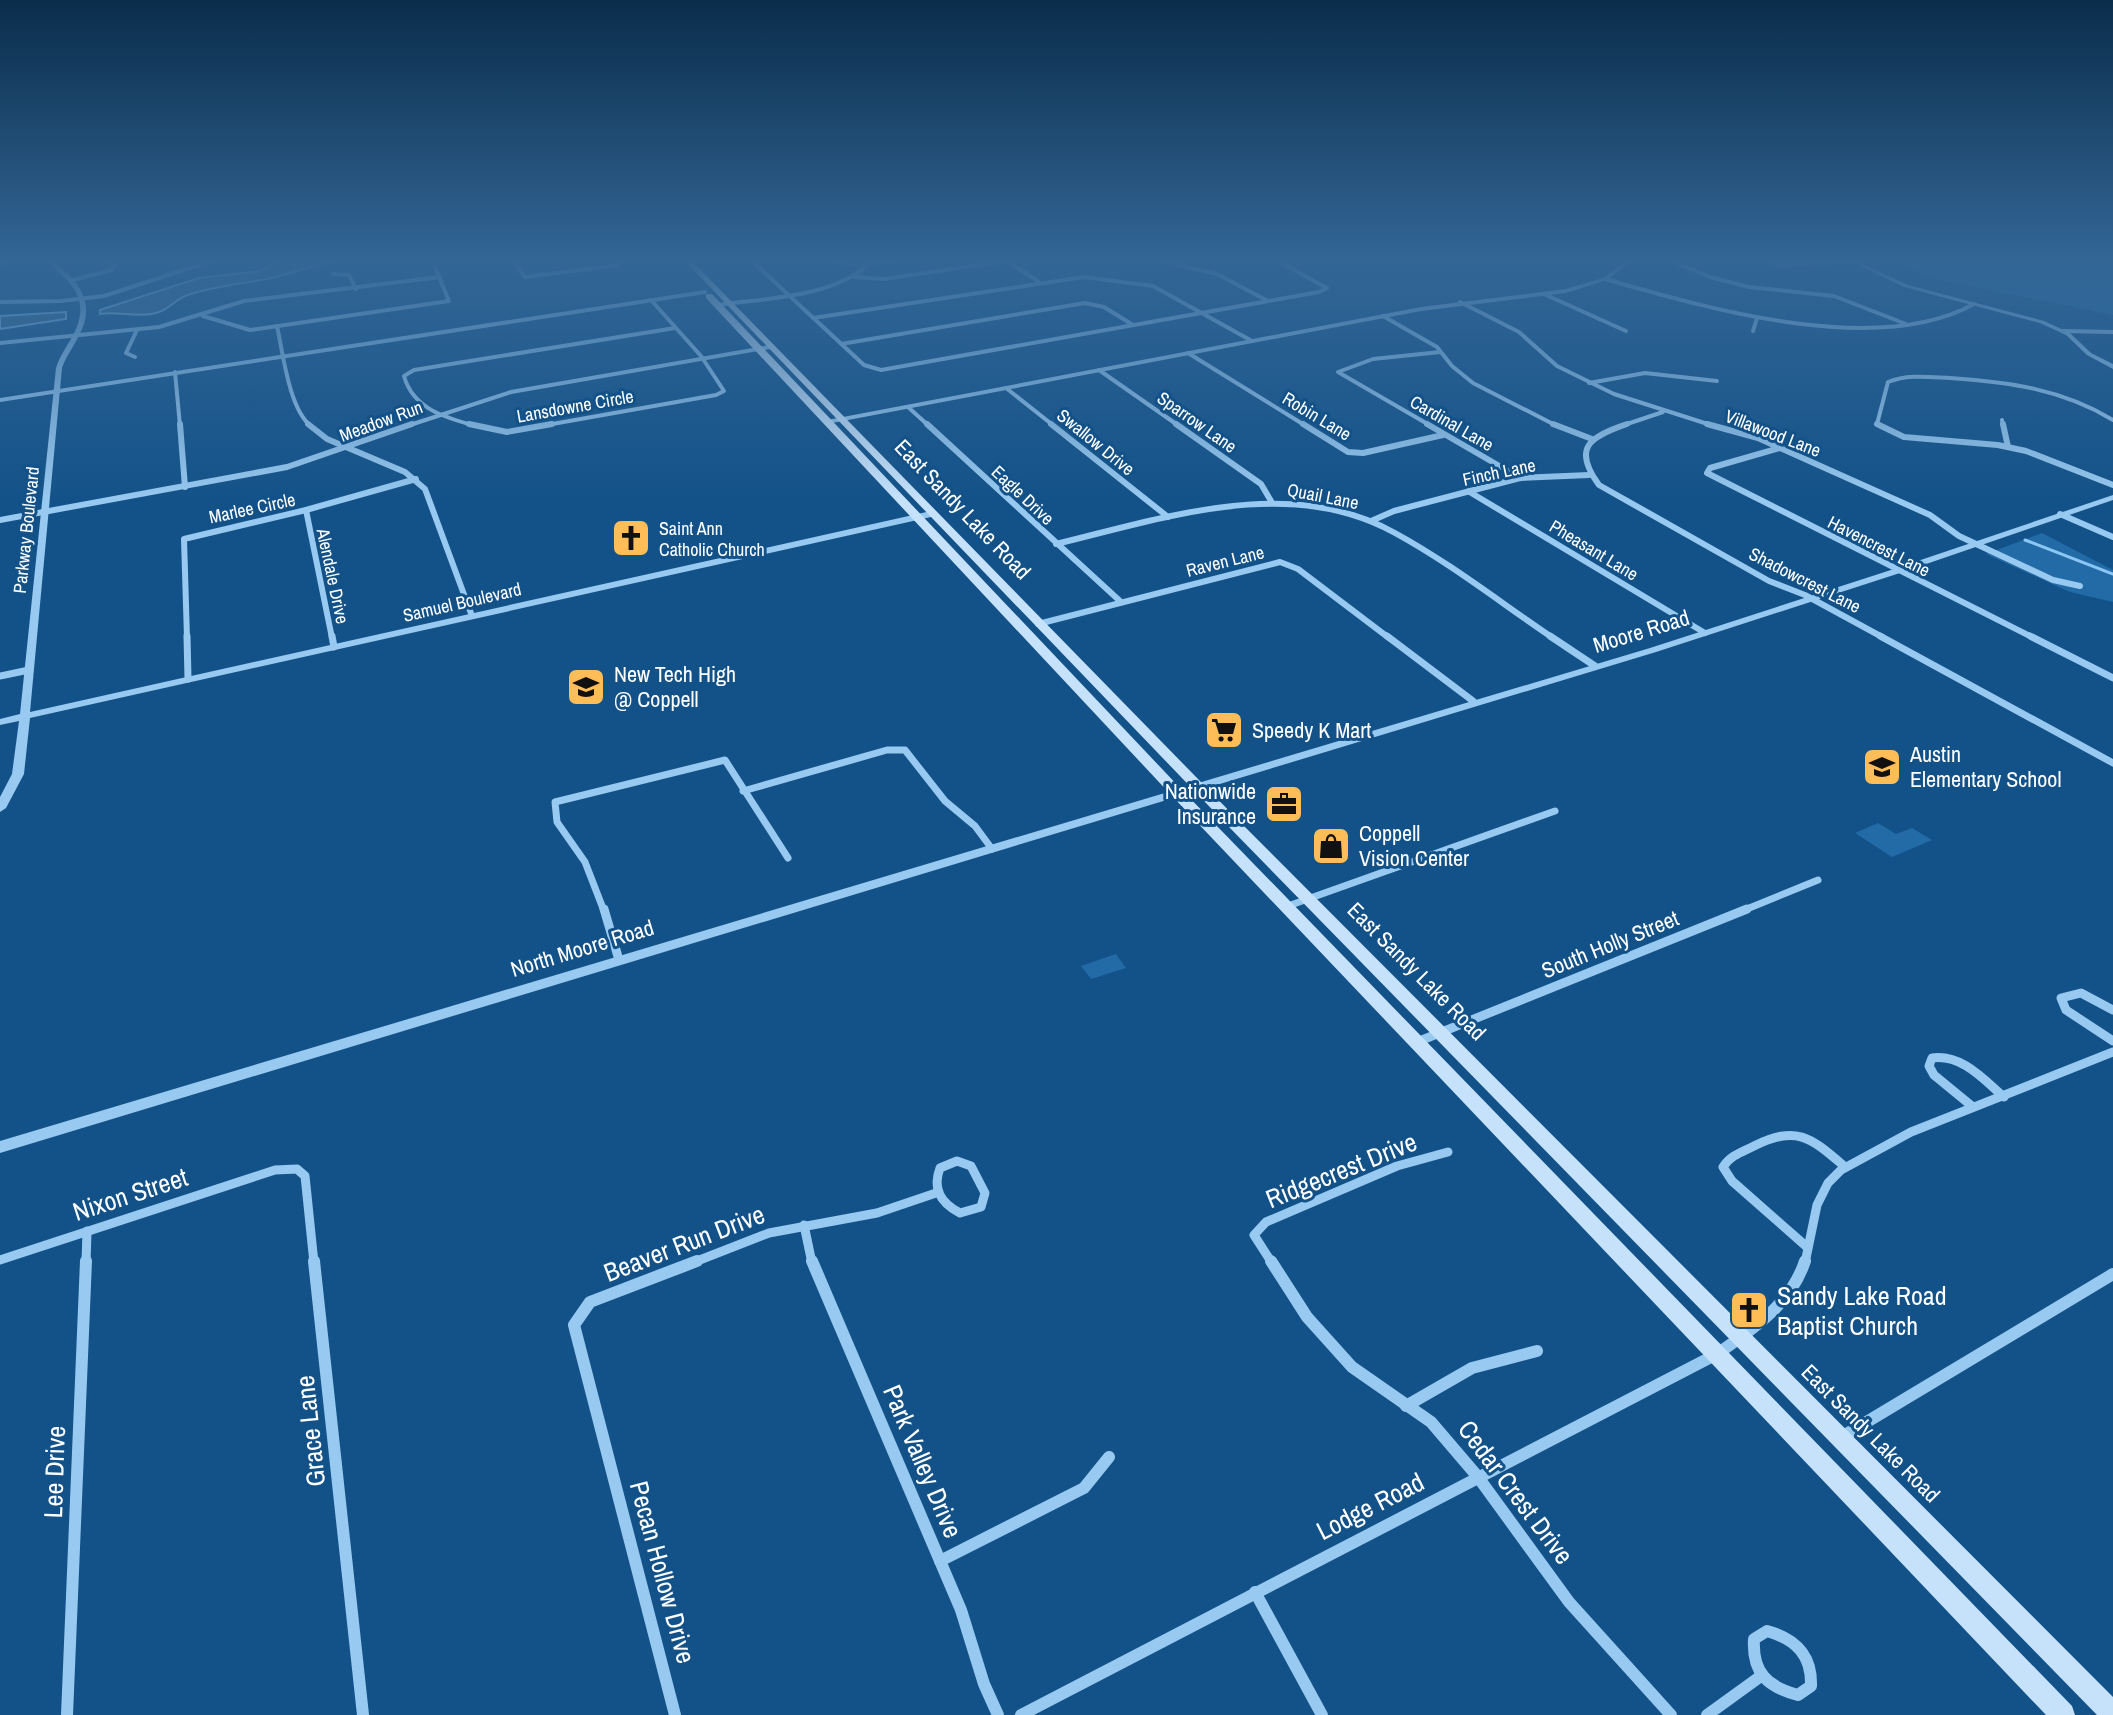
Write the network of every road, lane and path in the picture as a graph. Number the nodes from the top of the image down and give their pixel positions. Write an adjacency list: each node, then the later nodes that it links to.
1 (21, 341): 17 (street)
2 (71, 341): 32 (street, Parkway Boulevard)
3 (132, 341): 24 (street)
4 (281, 341): 23 (street)
5 (382, 341): 23 (street)
6 (598, 341): 36 (street, Lansdowne Circle)
7 (686, 341): 25 (street)
8 (751, 341): 20 (main road, East Sandy Lake Road)
9 (764, 341): 19 (main road, East Sandy Lake Road)
10 (838, 341): 18 (street)
11 (859, 341): 18 (street)
12 (1049, 341): 18 (street)
13 (1252, 341): 22 (street)
14 (1427, 341): 21 (street)
15 (1529, 341): 30 (street, Villawood Lane)
16 (2074, 341): 26 (street)
17 (0, 343)
18 (841, 344)
19 (770, 347): 20 (street, Meadow Run); 37 (main road, East Sandy Lake Road)
20 (758, 349): 25 (street, Meadow Run); 40 (main road, East Sandy Lake Road)
21 (1440, 352): 41 (street, Cardinal Lane); 42 (street)
22 (1188, 353): 27 (street); 41 (street, Robin Lane)
23 (284, 356): 28 (street); 44 (street)
24 (135, 357)
25 (700, 359): 36 (street, Meadow Run); 36 (street, Lansdowne Circle)
26 (2113, 367)
27 (1099, 370): 31 (street); 53 (street, Sparrow Lane)
28 (175, 372): 32 (street); 50 (street)
29 (1717, 381): 30 (street)
30 (1589, 383): 35 (street, Villawood Lane)
31 (1006, 388): 34 (street); 59 (street, Swallow Drive)
32 (58, 390): 33 (street); 55 (street, Parkway Boulevard)
33 (0, 400)
34 (908, 407): 37 (street); 64 (street, Eagle Drive)
35 (1663, 412): 42 (street); 45 (street, Villawood Lane)
36 (443, 413): 44 (street, Meadow Run)
37 (841, 420): 40 (street); 56 (main road, East Sandy Lake Road)
38 (2002, 420): 43 (street)
39 (2113, 420): 43 (street)
40 (827, 422): 58 (main road, East Sandy Lake Road)
41 (1444, 435): 47 (street, Cardinal Lane)
42 (1592, 439): 46 (street)
43 (2008, 447): 49 (street)
44 (346, 448): 48 (street); 50 (street, Meadow Run)
45 (1782, 448): 63 (street, Villawood Lane); 65 (street, Havencrest Lane)
46 (1589, 475): 47 (street, Finch Lane); 67 (street, Shadowcrest Lane)
47 (1520, 478): 51 (street, Finch Lane)
48 (416, 479): 54 (street, Marlee Circle); 71 (street)
49 (2113, 485)
50 (185, 487): 55 (street, Meadow Run)
51 (1468, 491): 61 (street, Finch Lane); 73 (street, Pheasant Lane)
52 (2113, 497): 57 (street, Moore Road)
53 (1271, 501): 59 (street, Quail Lane); 61 (street, Quail Lane)
54 (306, 510): 74 (street, Alendale Drive); 81 (street, Marlee Circle)
55 (46, 512): 60 (street, Meadow Run); 77 (street, Parkway Boulevard)
56 (931, 514): 58 (street, Samuel Boulevard); 68 (main road, East Sandy Lake Road)
57 (2060, 514): 62 (street); 63 (street, Moore Road)
58 (916, 517): 70 (main road, East Sandy Lake Road); 71 (street, Samuel Boulevard)
59 (1168, 517): 64 (street, Quail Lane)
60 (0, 520)
61 (1371, 521): 76 (street, Quail Lane)
62 (2113, 537)
63 (1976, 543): 65 (street, Moore Road); 66 (street, Villawood Lane)
64 (1056, 544): 69 (street, Eagle Drive)
65 (1897, 571): 67 (street, Moore Road); 80 (street, Havencrest Lane)
66 (2080, 586)
67 (1811, 599): 73 (street, Moore Road); 85 (street, Shadowcrest Lane)
68 (1016, 601): 70 (main road); 72 (main road, East Sandy Lake Road)
69 (1121, 602): 72 (street, Raven Lane); 82 (street, Raven Lane)
70 (1000, 606): 78 (main road, East Sandy Lake Road)
71 (472, 616): 74 (street, Samuel Boulevard)
72 (1038, 624): 75 (main road, East Sandy Lake Road)
73 (1705, 633): 76 (street, Moore Road)
74 (334, 647): 81 (street, Samuel Boulevard)
75 (1080, 666): 78 (main road); 86 (main road, East Sandy Lake Road)
76 (1595, 666): 82 (street, Moore Road)
77 (29, 670): 79 (street); 83 (street, Parkway Boulevard)
78 (1062, 671): 88 (main road, East Sandy Lake Road)
79 (0, 676)
80 (2113, 678)
81 (188, 679): 83 (street, Samuel Boulevard)
82 (1473, 701): 86 (street, Moore Road)
83 (24, 717): 84 (street, Samuel Boulevard); 89 (street, Parkway Boulevard)
84 (0, 722)
85 (2113, 763)
86 (1197, 787): 88 (street, Moore Road); 94 (main road, East Sandy Lake Road)
87 (743, 791): 91 (street); 92 (street); 96 (street)
88 (1177, 793): 91 (street, North Moore Road); 95 (main road, East Sandy Lake Road)
89 (0, 808)
90 (1555, 811): 94 (street)
91 (992, 849): 96 (street, North Moore Road)
92 (788, 858)
93 (1818, 880): 98 (street, South Holly Street)
94 (1308, 899): 95 (street); 98 (main road, East Sandy Lake Road)
95 (1288, 906): 100 (main road, East Sandy Lake Road)
96 (619, 960): 104 (street, North Moore Road)
97 (2113, 1010): 99 (street)
98 (1441, 1033): 100 (street, South Holly Street); 115 (main road, East Sandy Lake Road)
99 (2113, 1041)
100 (1417, 1042): 117 (main road, East Sandy Lake Road)
101 (2113, 1052): 102 (street)
102 (2004, 1097): 103 (street); 103 (street)
103 (1973, 1107): 106 (street)
104 (0, 1147)
105 (1448, 1152): 111 (street, Ridgecrest Drive)
106 (1844, 1166): 112 (street, Lodge Road); 112 (street)
107 (275, 1170): 110 (street, Nixon Street); 128 (street, Grace Lane)
108 (936, 1193): 108 (street); 109 (street, Beaver Run Drive)
109 (804, 1225): 120 (street, Beaver Run Drive); 123 (street, Park Valley Drive)
110 (87, 1231): 113 (street, Nixon Street); 127 (street, Lee Drive)
111 (1254, 1235): 118 (street, Cedar Crest Drive)
112 (1807, 1247): 115 (street, Lodge Road)
113 (0, 1260)
114 (2113, 1274): 119 (street)
115 (1740, 1338): 117 (street, Lodge Road); 119 (main road, East Sandy Lake Road)
116 (1537, 1351): 118 (street)
117 (1717, 1354): 122 (street, Lodge Road); 135 (main road, East Sandy Lake Road)
118 (1406, 1406): 122 (street, Cedar Crest Drive)
119 (1840, 1438): 126 (main road, East Sandy Lake Road)
120 (604, 1441): 129 (street, Pecan Hollow Drive)
121 (1109, 1457): 123 (street)
122 (1478, 1477): 124 (street, Lodge Road); 133 (street, Cedar Crest Drive)
123 (940, 1561): 130 (street, Park Valley Drive)
124 (1255, 1592): 131 (street, Lodge Road); 132 (street)
125 (1761, 1676): 125 (street); 134 (street)
126 (2113, 1714)
127 (67, 1715)
128 (363, 1715)
129 (675, 1715)
130 (998, 1715)
131 (1021, 1715)
132 (1322, 1715)
133 (1671, 1715)
134 (1707, 1715)
135 (2063, 1715)

